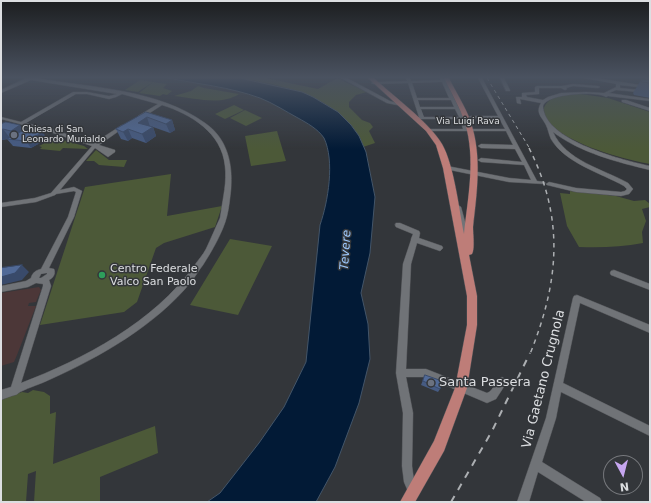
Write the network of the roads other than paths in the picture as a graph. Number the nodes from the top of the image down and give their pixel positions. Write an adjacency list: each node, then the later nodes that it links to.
1 (59, 101): 22 (street)
2 (155, 101): 10 (street)
3 (388, 101): 11 (street)
4 (398, 101): 11 (main road)
5 (416, 101): 13 (street)
6 (457, 101): 26 (main road)
7 (493, 101): 17 (street)
8 (623, 101): 14 (street)
9 (544, 102): 24 (street)
10 (162, 103): 21 (street); 59 (street)
11 (402, 105): 15 (main road)
12 (454, 108): 13 (street)
13 (418, 109): 15 (street); 19 (street)
14 (650, 110)
15 (409, 112): 19 (main road)
16 (472, 117): 17 (street)
17 (501, 117): 27 (street)
18 (1, 118): 22 (street)
19 (418, 118): 20 (street); 25 (main road)
20 (459, 118)
21 (136, 119)
22 (20, 123): 28 (street)
23 (130, 123): 28 (street)
24 (548, 126): 34 (street); 38 (street)
25 (428, 130): 26 (street, Via Luigi Rava); 33 (main road)
26 (468, 130): 27 (street, Via Luigi Rava); 35 (main road)
27 (508, 130): 30 (street)
28 (95, 145): 39 (street)
29 (481, 146): 30 (street)
30 (517, 147): 32 (street)
31 (481, 160): 32 (street)
32 (526, 164): 36 (street)
33 (447, 168): 35 (street); 42 (main road)
34 (650, 168)
35 (475, 174): 36 (street); 41 (main road)
36 (535, 182): 37 (street)
37 (542, 183)
38 (549, 184)
39 (57, 192): 40 (street); 47 (street)
40 (1, 205)
41 (472, 215): 42 (street); 45 (main road)
42 (459, 217): 45 (street); 53 (main road)
43 (398, 225): 44 (street)
44 (414, 239): 46 (street); 55 (street)
45 (467, 242): 53 (main road)
46 (440, 248)
47 (44, 270): 49 (street); 50 (street)
48 (614, 273): 51 (street)
49 (35, 280): 50 (street); 52 (street)
50 (45, 280): 59 (street)
51 (650, 287)
52 (1, 289)
53 (472, 291): 58 (main road)
54 (650, 329): 57 (street, Via Gaetano Crugnola)
55 (401, 373): 58 (street); 63 (street)
56 (502, 382): 58 (street)
57 (558, 385): 61 (street); 62 (street, Via Gaetano Crugnola)
58 (461, 388): 63 (main road)
59 (14, 390): 60 (street)
60 (1, 395)
61 (650, 431)
62 (536, 465): 64 (street, Via Gaetano Crugnola); 65 (street)
63 (410, 497)
64 (523, 502)
65 (596, 502)

